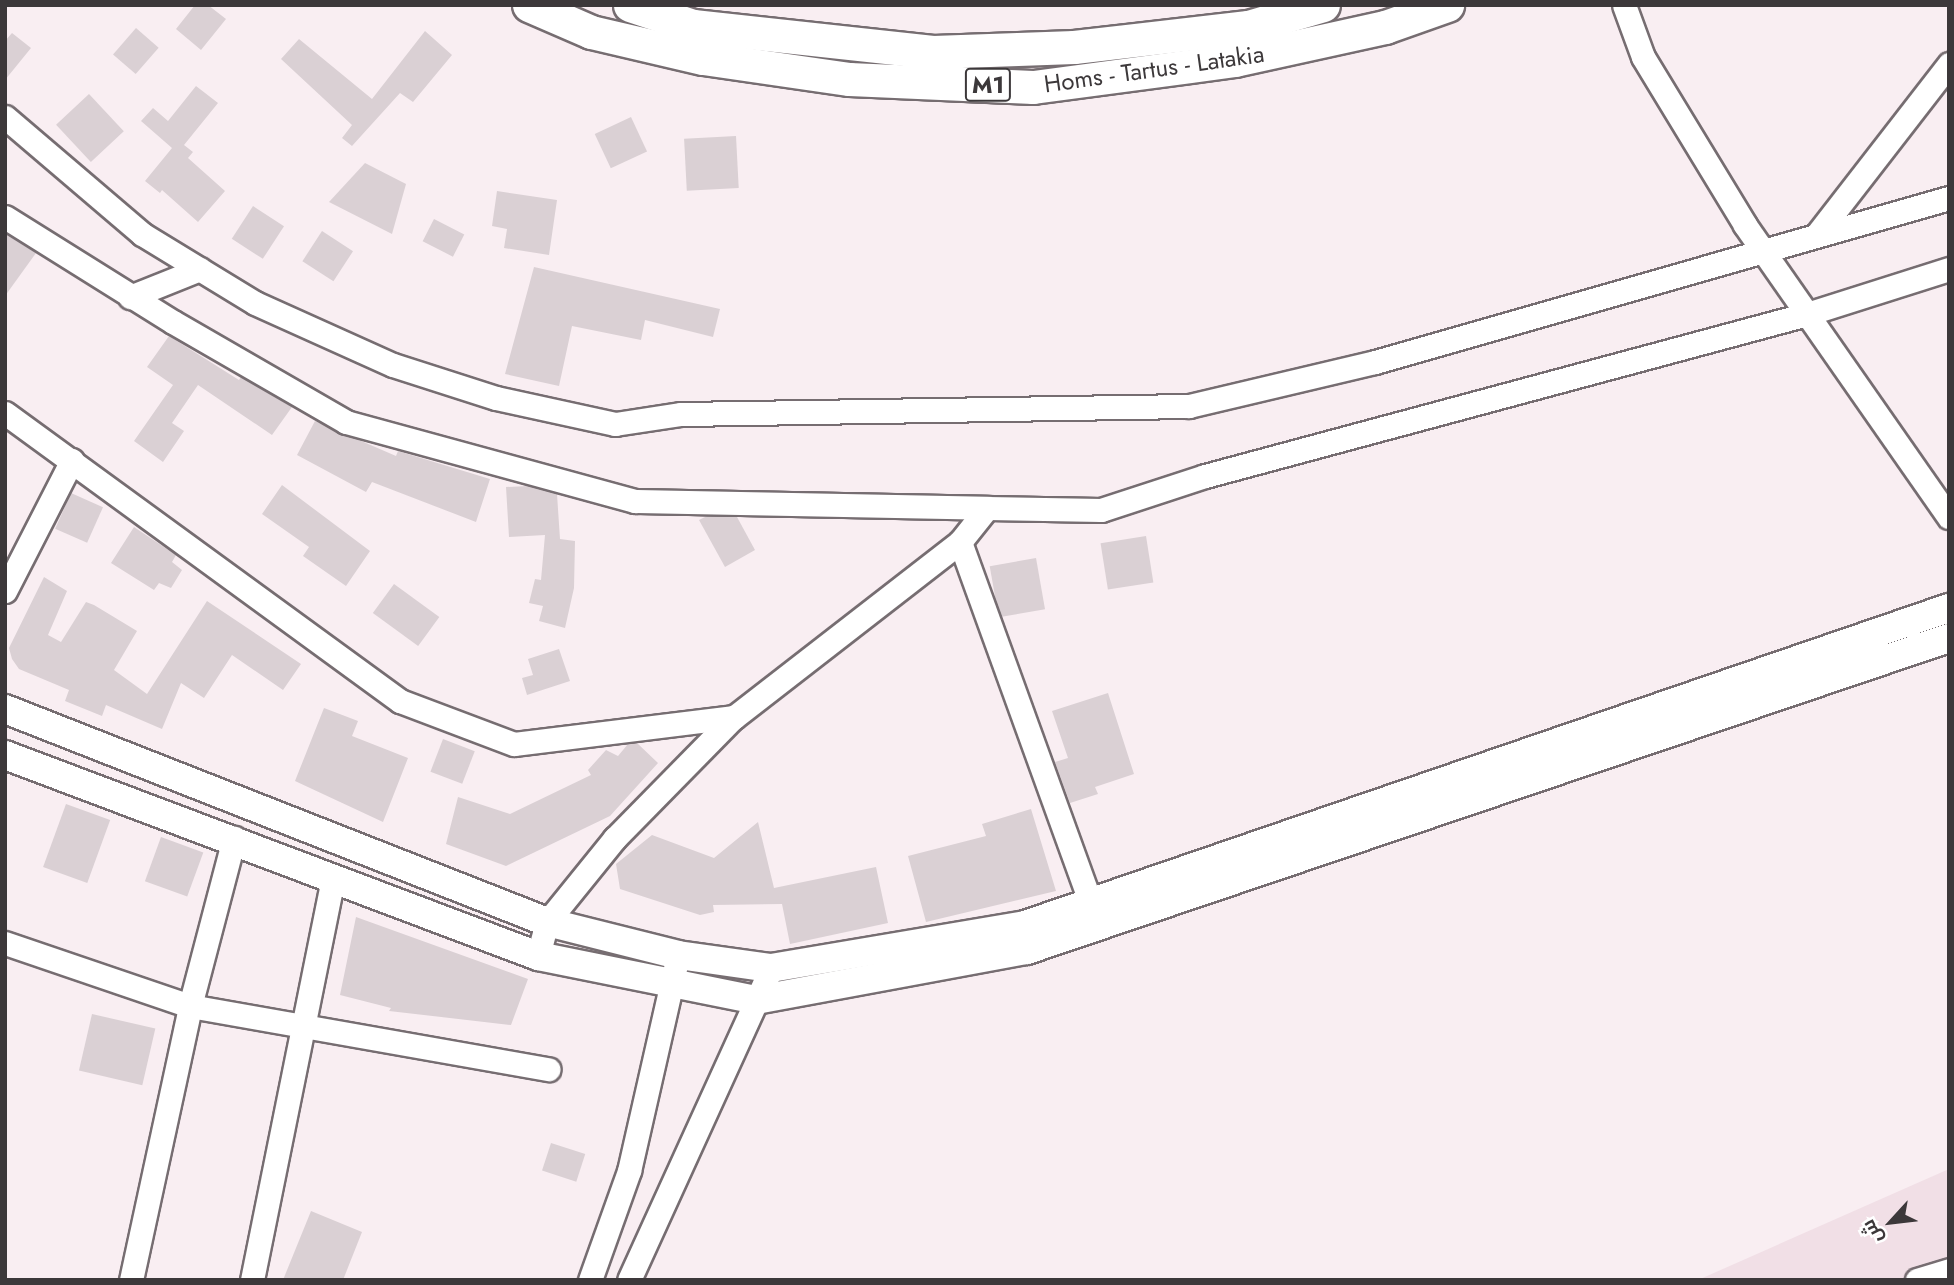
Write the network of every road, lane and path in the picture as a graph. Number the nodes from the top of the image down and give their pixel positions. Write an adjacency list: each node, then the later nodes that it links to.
1 (529, 5): 4 (highway, Homs - Tartus - Latakia / M1)
2 (630, 5): 3 (highway, Homs - Tartus - Latakia / M1)
3 (1323, 5)
4 (1447, 5)
5 (1624, 5): 11 (street)
6 (1949, 64): 10 (street)
7 (5, 117): 12 (street)
8 (1949, 198): 10 (street)
9 (5, 217): 14 (street)
10 (1818, 233): 11 (street)
11 (1761, 249): 12 (street); 15 (street)
12 (200, 269): 14 (street)
13 (1949, 270): 15 (street)
14 (130, 296): 18 (street)
15 (1807, 314): 18 (street); 19 (street)
16 (5, 413): 17 (street)
17 (72, 460): 21 (street); 25 (street)
18 (987, 508): 20 (street)
19 (1949, 517)
20 (960, 542): 25 (street); 29 (street)
21 (5, 591)
22 (1949, 608): 29 (main road)
23 (1949, 638): 36 (main road)
24 (5, 709): 30 (main road)
25 (734, 717): 30 (street)
26 (5, 755): 27 (main road)
27 (234, 838): 28 (main road); 37 (street)
28 (333, 880): 33 (main road); 38 (street)
29 (1091, 903): 34 (main road)
30 (547, 922): 32 (main road); 33 (street)
31 (5, 943): 37 (street)
32 (678, 955): 34 (main road); 35 (street)
33 (538, 956): 35 (main road)
34 (771, 968): 36 (street)
35 (673, 986): 36 (main road); 43 (street)
36 (756, 1000): 44 (street)
37 (190, 1006): 38 (street); 41 (street)
38 (305, 1027): 39 (street); 42 (street)
39 (549, 1069)
40 (1949, 1270): 45 (street)
41 (131, 1280)
42 (252, 1280)
43 (590, 1280)
44 (629, 1280)
45 (1917, 1280)

